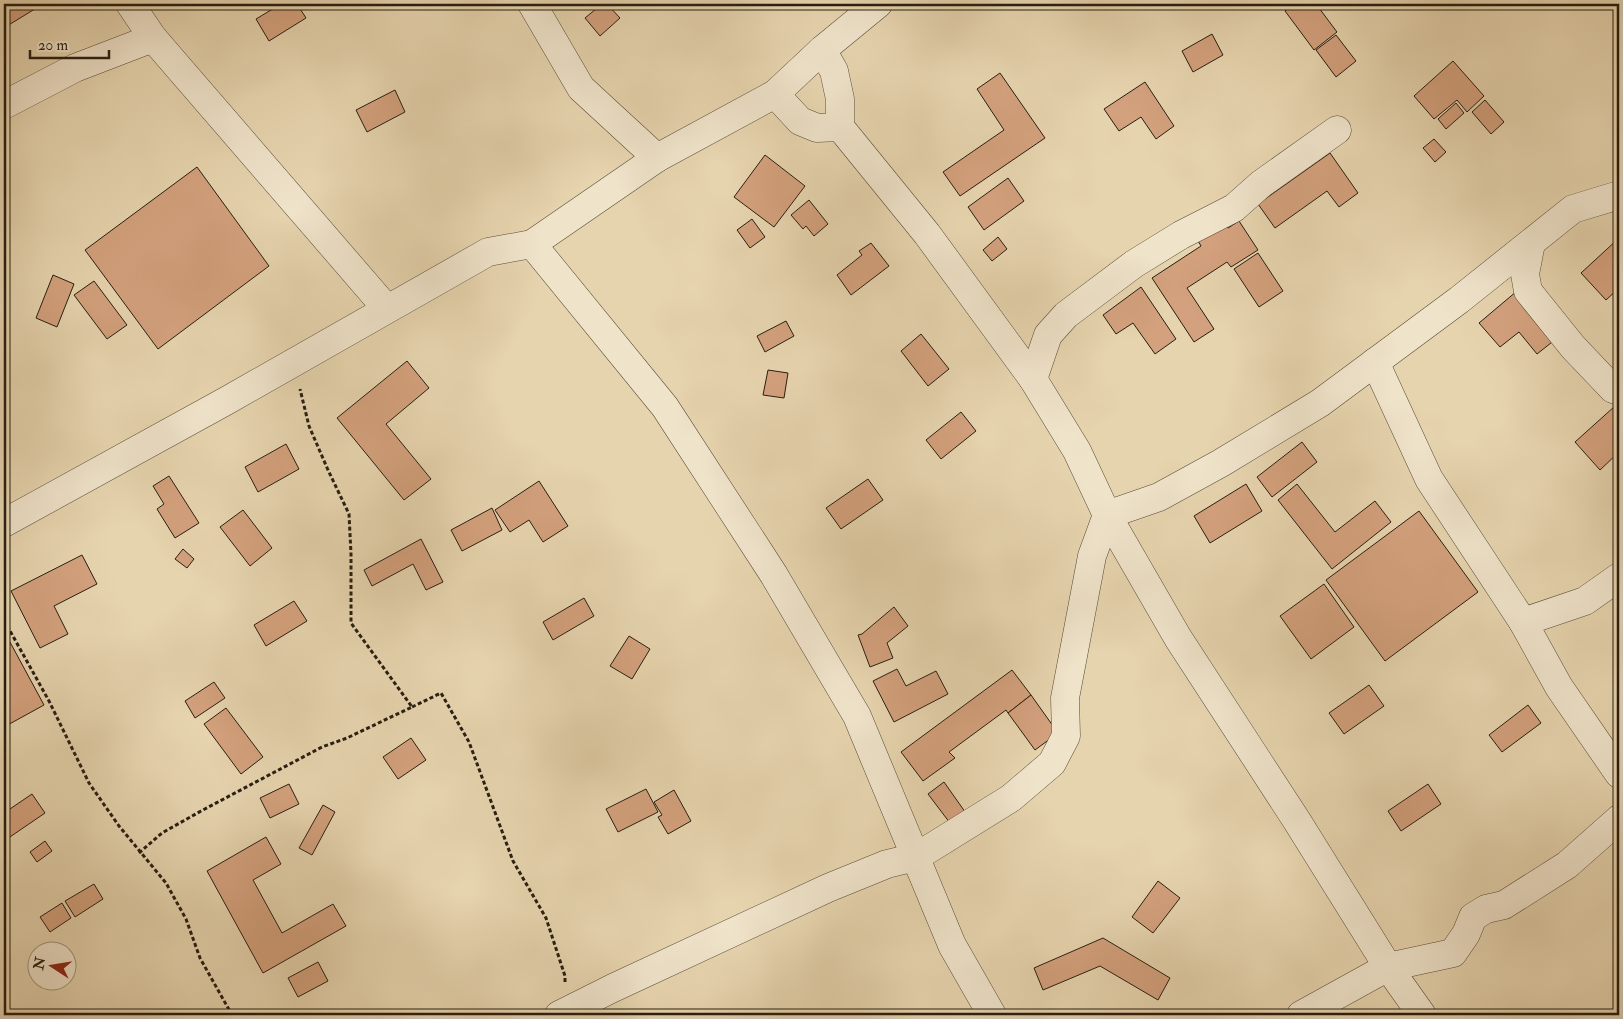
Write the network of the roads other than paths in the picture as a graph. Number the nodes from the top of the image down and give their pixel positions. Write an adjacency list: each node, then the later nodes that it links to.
1 (130, 4): 4 (street)
2 (532, 4): 10 (street)
3 (878, 4): 5 (street)
4 (153, 38): 7 (street); 14 (street)
5 (822, 50): 6 (street); 8 (street)
6 (775, 94): 8 (street); 10 (street)
7 (4, 105)
8 (840, 126): 16 (street)
9 (1337, 130): 16 (street)
10 (657, 158): 13 (street)
11 (1619, 195): 12 (street)
12 (1531, 243): 15 (street); 17 (street)
13 (532, 244): 14 (street); 24 (street)
14 (387, 309): 19 (street)
15 (1375, 362): 18 (street); 21 (street)
16 (1032, 379): 18 (street)
17 (1619, 391)
18 (1107, 515): 24 (street); 25 (street)
19 (4, 523)
20 (1619, 577): 21 (street)
21 (1524, 622): 22 (street)
22 (1619, 774)
23 (1619, 819): 25 (street)
24 (916, 857): 26 (street); 27 (street)
25 (1388, 967): 28 (street); 29 (street)
26 (563, 1014)
27 (992, 1015)
28 (1301, 1015)
29 (1422, 1015)

